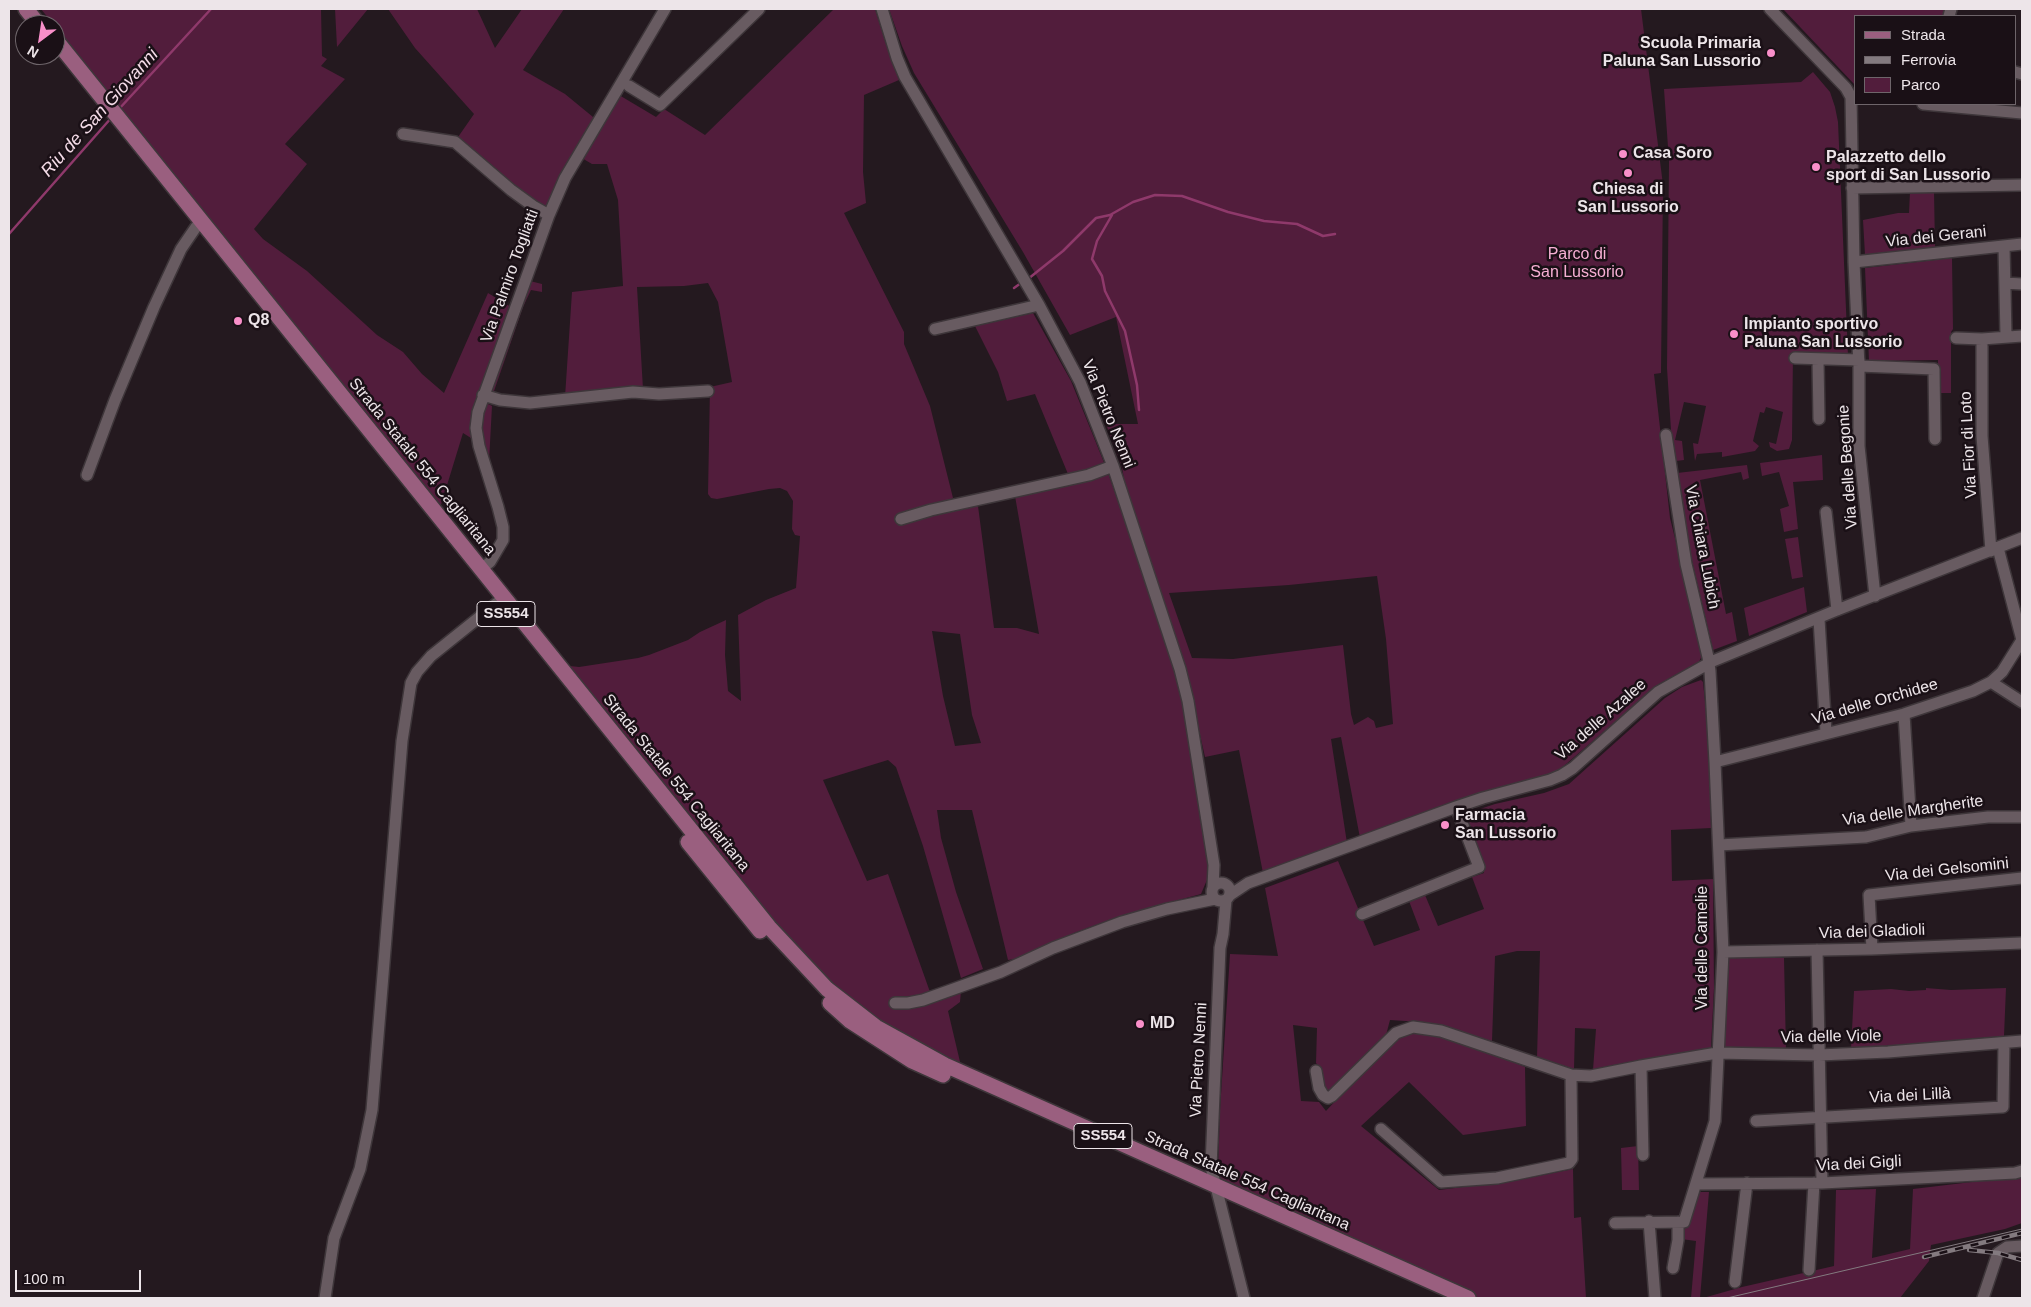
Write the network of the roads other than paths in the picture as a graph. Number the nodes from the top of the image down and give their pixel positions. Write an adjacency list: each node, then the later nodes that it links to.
1 (665, 9): 15 (street, Via Palmiro Togliatti)
2 (760, 9): 7 (street)
3 (882, 9): 22 (street, Via Pietro Nenni)
4 (1770, 9): 8 (street, Via delle Begonie)
5 (65, 53): 9 (main road, Strada Statale 554 Cagliaritana / SS554)
6 (65, 63): 9 (main road, Strada Statale 554 Cagliaritana / SS554)
7 (629, 86)
8 (1853, 97): 14 (street, Via delle Begonie)
9 (101, 103): 16 (main road, Strada Statale 554 Cagliaritana / SS554)
10 (1934, 105): 11 (street)
11 (2022, 113)
12 (403, 134): 15 (street)
13 (2022, 185): 14 (street)
14 (1852, 188): 19 (street, Via delle Begonie)
15 (549, 215): 32 (street, Via Palmiro Togliatti)
16 (199, 217): 37 (street); 42 (main road, Strada Statale 554 Cagliaritana / SS554); 44 (main road, Strada Statale 554 Cagliaritana / SS554)
17 (2022, 244): 18 (street, Via dei Gerani)
18 (2004, 246): 19 (street, Via dei Gerani); 20 (street)
19 (1854, 262): 30 (street, Via delle Begonie)
20 (2005, 283): 21 (street); 24 (street)
21 (2022, 284)
22 (1039, 305): 23 (street); 36 (street, Via Pietro Nenni)
23 (935, 330)
24 (2006, 336): 25 (street); 27 (street)
25 (2022, 336)
26 (1956, 338): 27 (street)
27 (1982, 339): 41 (street, Via Fior di Loto)
28 (1795, 358): 29 (street)
29 (1818, 360): 30 (street); 33 (street)
30 (1859, 363): 35 (street); 43 (street, Via delle Begonie)
31 (708, 391): 32 (street)
32 (483, 396): 42 (street, Via Palmiro Togliatti)
33 (1819, 419)
34 (1666, 435): 48 (street, Via Chiara Lubich)
35 (1935, 439)
36 (1113, 466): 39 (street); 59 (street, Via Pietro Nenni)
37 (87, 475)
38 (1826, 512): 45 (street)
39 (902, 519)
40 (2022, 538): 41 (street, Via delle Azalee)
41 (1995, 549): 43 (street, Via delle Azalee); 47 (street, Via delle Orchidee)
42 (482, 569): 81 (main road, Strada Statale 554 Cagliaritana / SS554)
43 (1875, 596): 45 (street, Via delle Azalee)
44 (497, 603): 81 (main road, Strada Statale 554 Cagliaritana / SS554); 89 (street)
45 (1837, 610): 46 (street, Via delle Azalee)
46 (1819, 619): 48 (street, Via delle Azalee); 52 (street)
47 (2022, 640): 49 (street, Via delle Orchidee)
48 (1709, 664): 53 (street, Via delle Camelie); 54 (street, Via delle Azalee)
49 (1991, 682): 50 (street); 51 (street, Via delle Orchidee)
50 (2022, 702)
51 (1904, 714): 52 (street, Via delle Orchidee); 56 (street)
52 (1826, 733): 53 (street, Via delle Orchidee)
53 (1715, 762): 57 (street, Via delle Camelie)
54 (1456, 807): 59 (street, Via delle Azalee); 60 (street)
55 (2022, 817): 56 (street, Via delle Margherite)
56 (1911, 826): 57 (street, Via delle Margherite)
57 (1719, 845): 64 (street, Via delle Camelie)
58 (2022, 878): 62 (street, Via dei Gelsomini)
59 (1220, 892): 65 (street, Via delle Azalee); 81 (street, Via Pietro Nenni)
60 (1362, 914)
61 (2022, 943): 62 (street, Via dei Gladioli)
62 (1872, 949): 63 (street, Via dei Gladioli)
63 (1817, 950): 64 (street, Via dei Gladioli); 69 (street)
64 (1723, 952): 68 (street, Via delle Camelie)
65 (895, 1003)
66 (2022, 1041): 67 (street, Via delle Viole)
67 (2004, 1043): 69 (street, Via delle Viole); 73 (street, Via dei Lillà)
68 (1717, 1053): 69 (street, Via delle Viole); 70 (street, Via delle Viole); 80 (street, Via delle Camelie)
69 (1819, 1055): 73 (street)
70 (1640, 1066): 72 (street, Via delle Viole); 76 (street)
71 (1316, 1071): 72 (street, Via delle Viole)
72 (1571, 1075): 75 (street)
73 (1821, 1118): 74 (street, Via dei Lillà); 79 (street)
74 (1756, 1121)
75 (1381, 1129)
76 (1643, 1155)
77 (2022, 1171): 79 (street, Via dei Gigli)
78 (1747, 1183): 79 (street, Via dei Gigli); 80 (street, Via dei Gigli); 88 (street)
79 (1818, 1183): 87 (street)
80 (1696, 1184): 83 (street, Via delle Camelie)
81 (1218, 1193): 90 (street, Via Pietro Nenni); 91 (main road, Strada Statale 554 Cagliaritana / SS554); 92 (main road, Strada Statale 554 Cagliaritana / SS554)
82 (1649, 1221): 83 (street); 84 (street); 93 (street)
83 (1678, 1222): 86 (street, Via delle Camelie)
84 (1615, 1223)
85 (2022, 1246): 94 (street)
86 (1673, 1268)
87 (1809, 1270)
88 (1735, 1282)
89 (325, 1298)
90 (1244, 1298)
91 (1444, 1298)
92 (1468, 1298)
93 (1655, 1298)
94 (1983, 1298)

